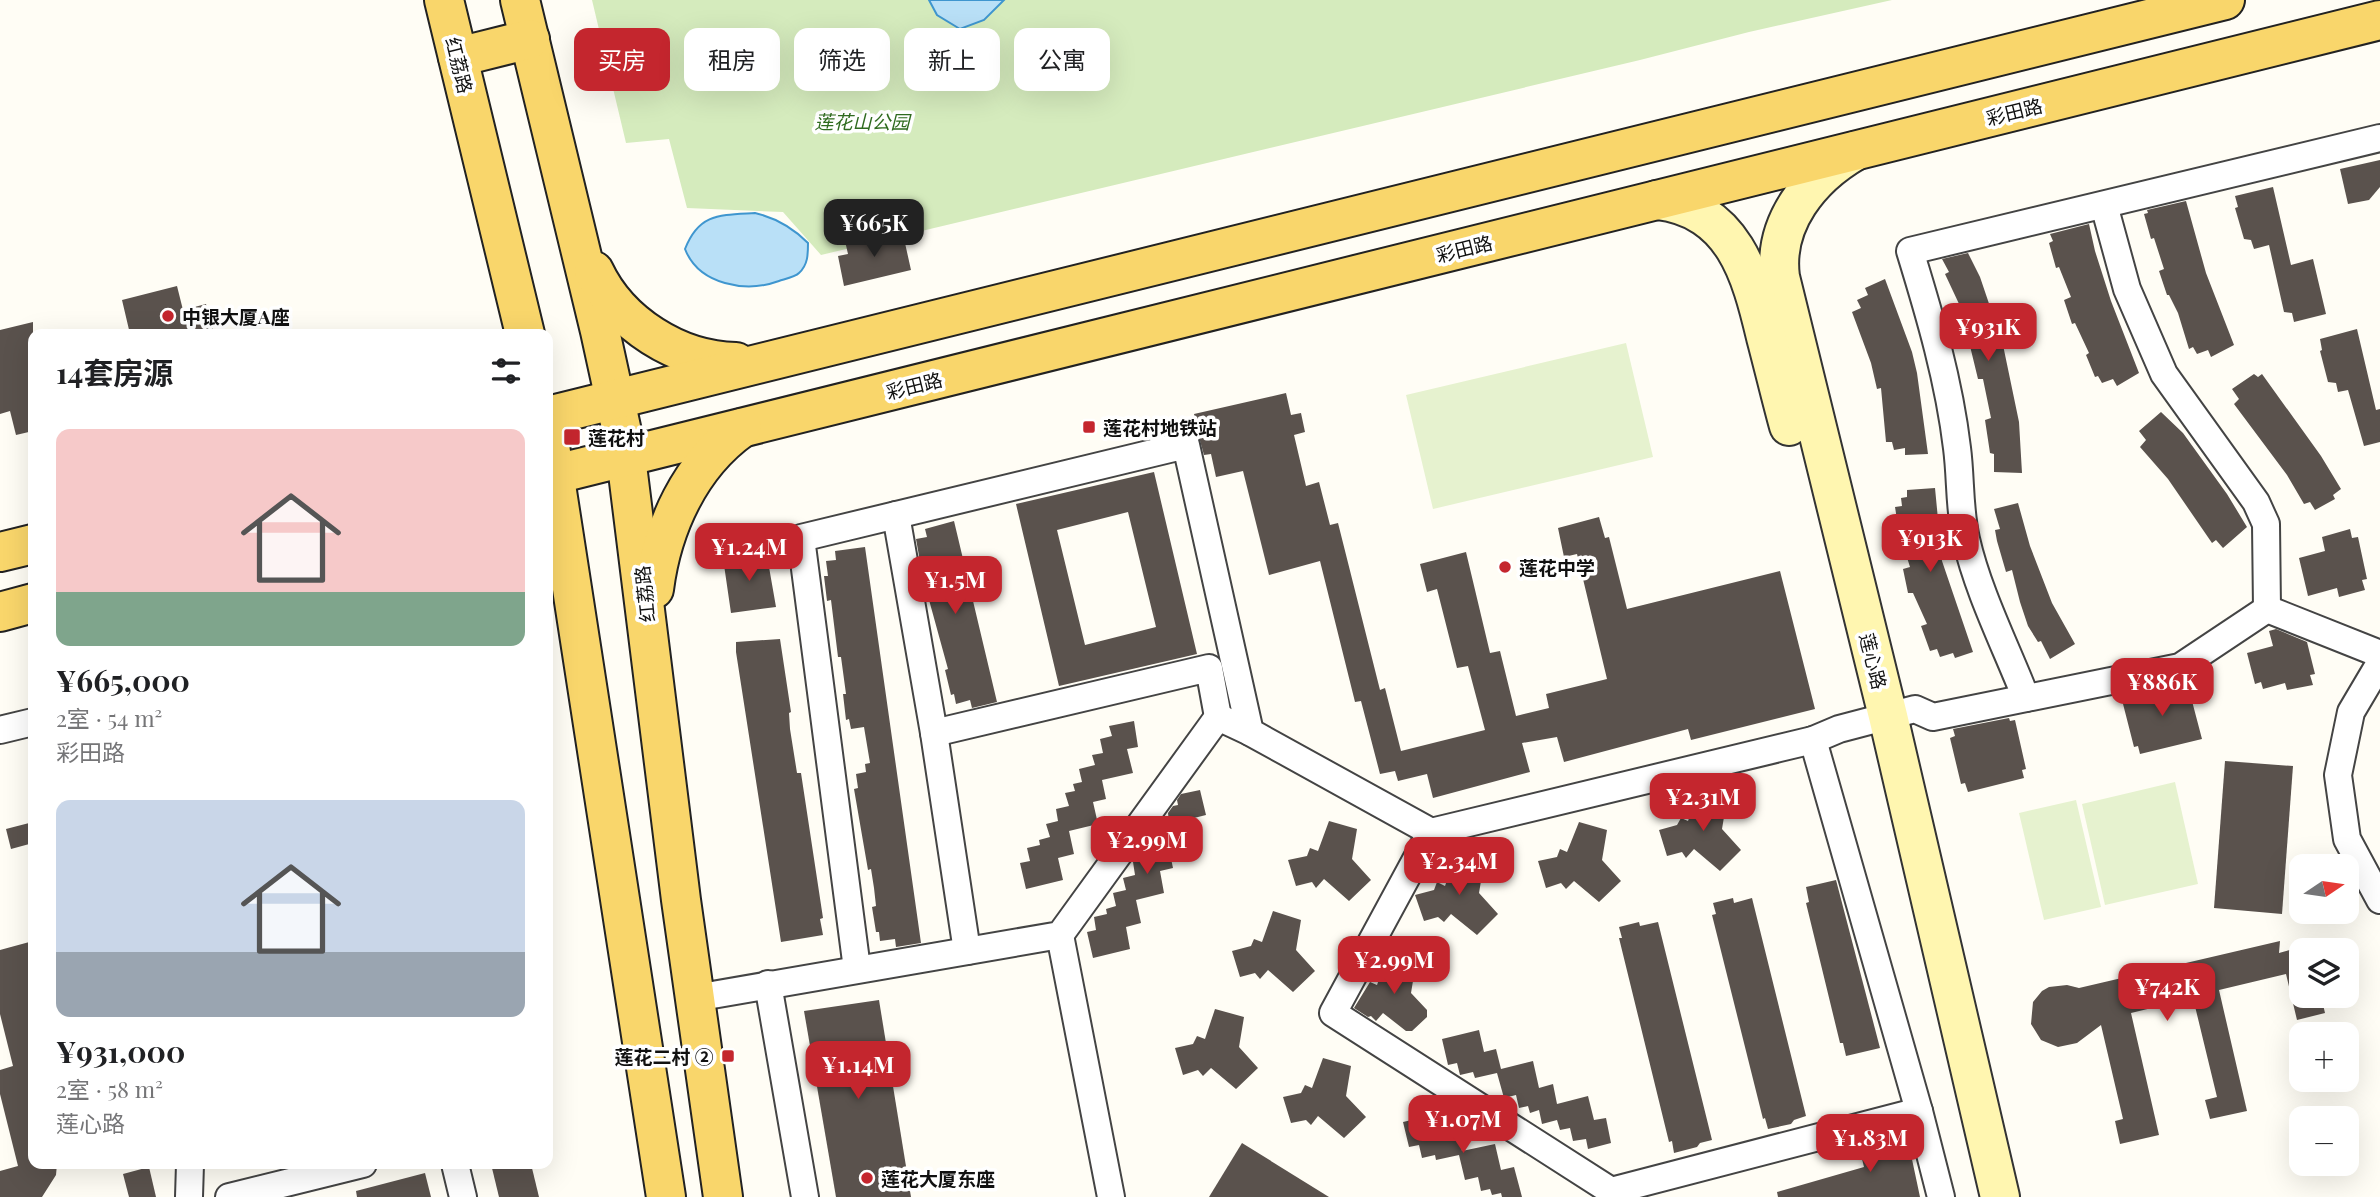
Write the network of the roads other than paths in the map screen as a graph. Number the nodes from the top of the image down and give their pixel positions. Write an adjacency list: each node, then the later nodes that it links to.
1 (444, 0): 8 (main road, 红荔路)
2 (520, 0): 7 (main road, 红荔路)
3 (2225, 0): 17 (main road)
4 (2380, 20): 6 (main road, 彩田路)
5 (2380, 27): 6 (main road)
6 (2341, 29): 10 (main road, 彩田路)
7 (530, 39): 8 (main road); 14 (main road, 红荔路)
8 (458, 57): 13 (main road, 红荔路)
9 (2380, 138): 12 (street)
10 (1855, 151): 11 (main road, 彩田路); 37 (main road, 莲心路)
11 (1657, 200): 20 (main road, 彩田路); 37 (main road, 莲心路)
12 (2104, 205): 29 (street); 35 (street)
13 (499, 228): 15 (main road); 16 (main road, 红荔路)
14 (577, 235): 17 (main road); 18 (main road, 红荔路)
15 (496, 329)
16 (524, 329)
17 (759, 363): 18 (main road)
18 (615, 399): 19 (main road); 21 (main road, 红荔路)
19 (553, 415)
20 (743, 427): 21 (main road, 彩田路); 32 (main road)
21 (626, 456): 22 (main road, 彩田路); 32 (main road, 红荔路)
22 (553, 475)
23 (553, 481): 34 (main road)
24 (896, 515): 40 (street); 41 (street); 49 (street)
25 (28, 545): 26 (main road)
26 (0, 552)
27 (553, 595): 34 (main road)
28 (28, 604): 30 (main road)
29 (2267, 608): 31 (street); 35 (street)
30 (0, 612)
31 (2380, 654)
32 (652, 661): 44 (main road, 红荔路)
33 (2380, 663): 45 (street)
34 (589, 690): 46 (main road)
35 (2026, 698): 37 (street)
36 (1218, 716): 40 (street); 41 (street); 47 (street)
37 (1875, 719): 42 (street); 64 (main road, 莲心路); 65 (main road, 莲心路)
38 (28, 723): 39 (street)
39 (0, 730)
40 (1250, 732): 43 (street)
41 (934, 733): 48 (street)
42 (1813, 740): 43 (street); 52 (street)
43 (1432, 832): 52 (street)
44 (681, 900): 46 (main road); 51 (main road, 红荔路)
45 (2380, 900)
46 (622, 909): 59 (main road)
47 (1059, 935): 48 (street); 62 (street)
48 (967, 951): 49 (street)
49 (857, 970): 50 (street)
50 (768, 984): 51 (street); 61 (street)
51 (695, 998): 60 (main road, 红荔路)
52 (1919, 1111): 63 (street)
53 (190, 1169): 56 (street)
54 (343, 1169): 57 (street)
55 (456, 1169): 58 (street)
56 (189, 1197)
57 (229, 1197)
58 (463, 1197)
59 (666, 1197)
60 (723, 1197)
61 (805, 1197)
62 (1111, 1197)
63 (1941, 1197)
64 (1974, 1197)
65 (2000, 1197)

